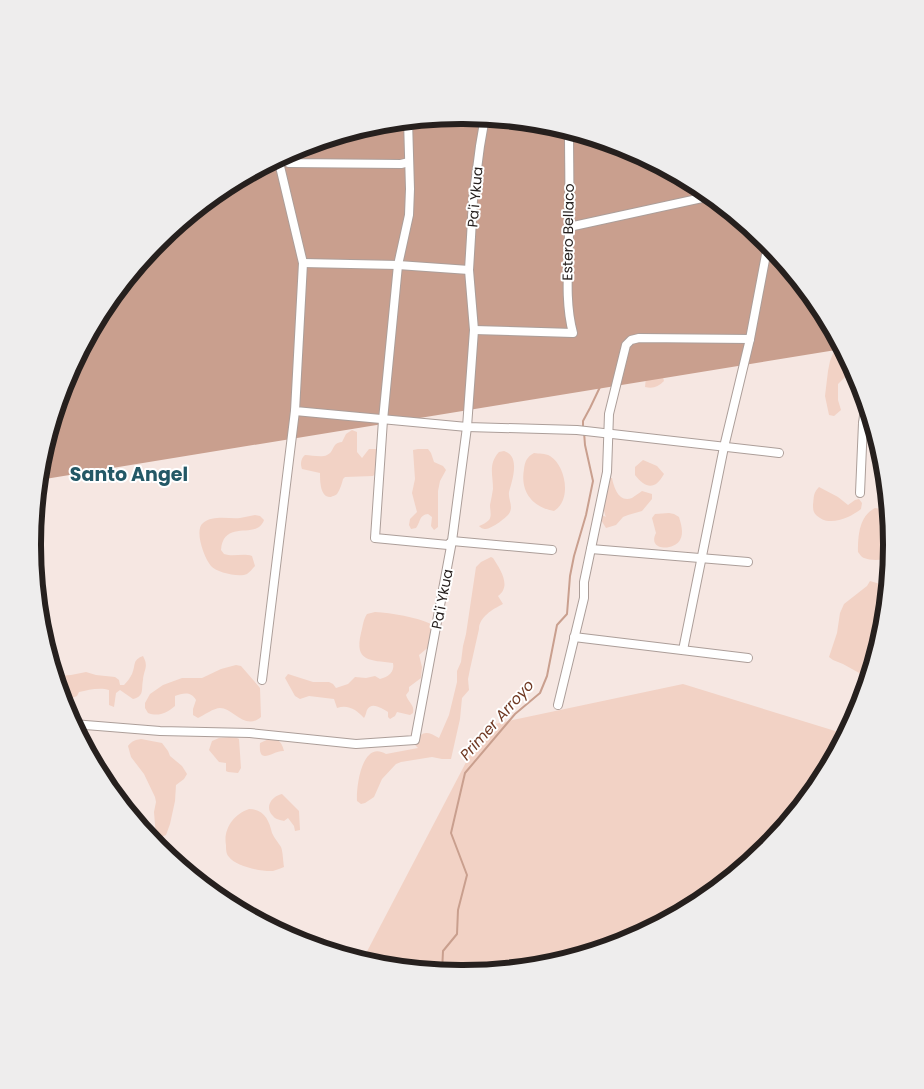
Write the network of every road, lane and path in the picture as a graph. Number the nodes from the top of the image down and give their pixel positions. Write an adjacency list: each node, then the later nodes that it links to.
1 (484, 125): 12 (street, Pa'i Ykua)
2 (408, 127): 5 (street)
3 (569, 138): 8 (street, Estero Bellaco)
4 (287, 162): 5 (street)
5 (409, 162): 11 (street)
6 (280, 165): 10 (street)
7 (701, 198): 8 (street)
8 (569, 227): 13 (street, Estero Bellaco)
9 (766, 254): 14 (street)
10 (303, 263): 11 (street); 15 (street)
11 (398, 265): 12 (street); 16 (street)
12 (469, 270): 13 (street, Pa'i Ykua)
13 (474, 330): 18 (street, Pa'i Ykua)
14 (750, 339): 19 (street); 20 (street)
15 (295, 412): 16 (street); 31 (street)
16 (383, 420): 18 (street); 23 (street)
17 (863, 423): 22 (street)
18 (467, 427): 19 (street); 23 (street, Pa'i Ykua)
19 (608, 434): 20 (street); 24 (street)
20 (724, 447): 21 (street); 26 (street)
21 (779, 453)
22 (860, 493)
23 (452, 542): 25 (street); 33 (street, Pa'i Ykua)
24 (591, 549): 26 (street); 28 (street)
25 (552, 550)
26 (701, 558): 27 (street); 29 (street)
27 (748, 562)
28 (574, 637): 29 (street); 32 (street)
29 (683, 650): 30 (street)
30 (748, 658)
31 (262, 680)
32 (558, 705)
33 (82, 725)

